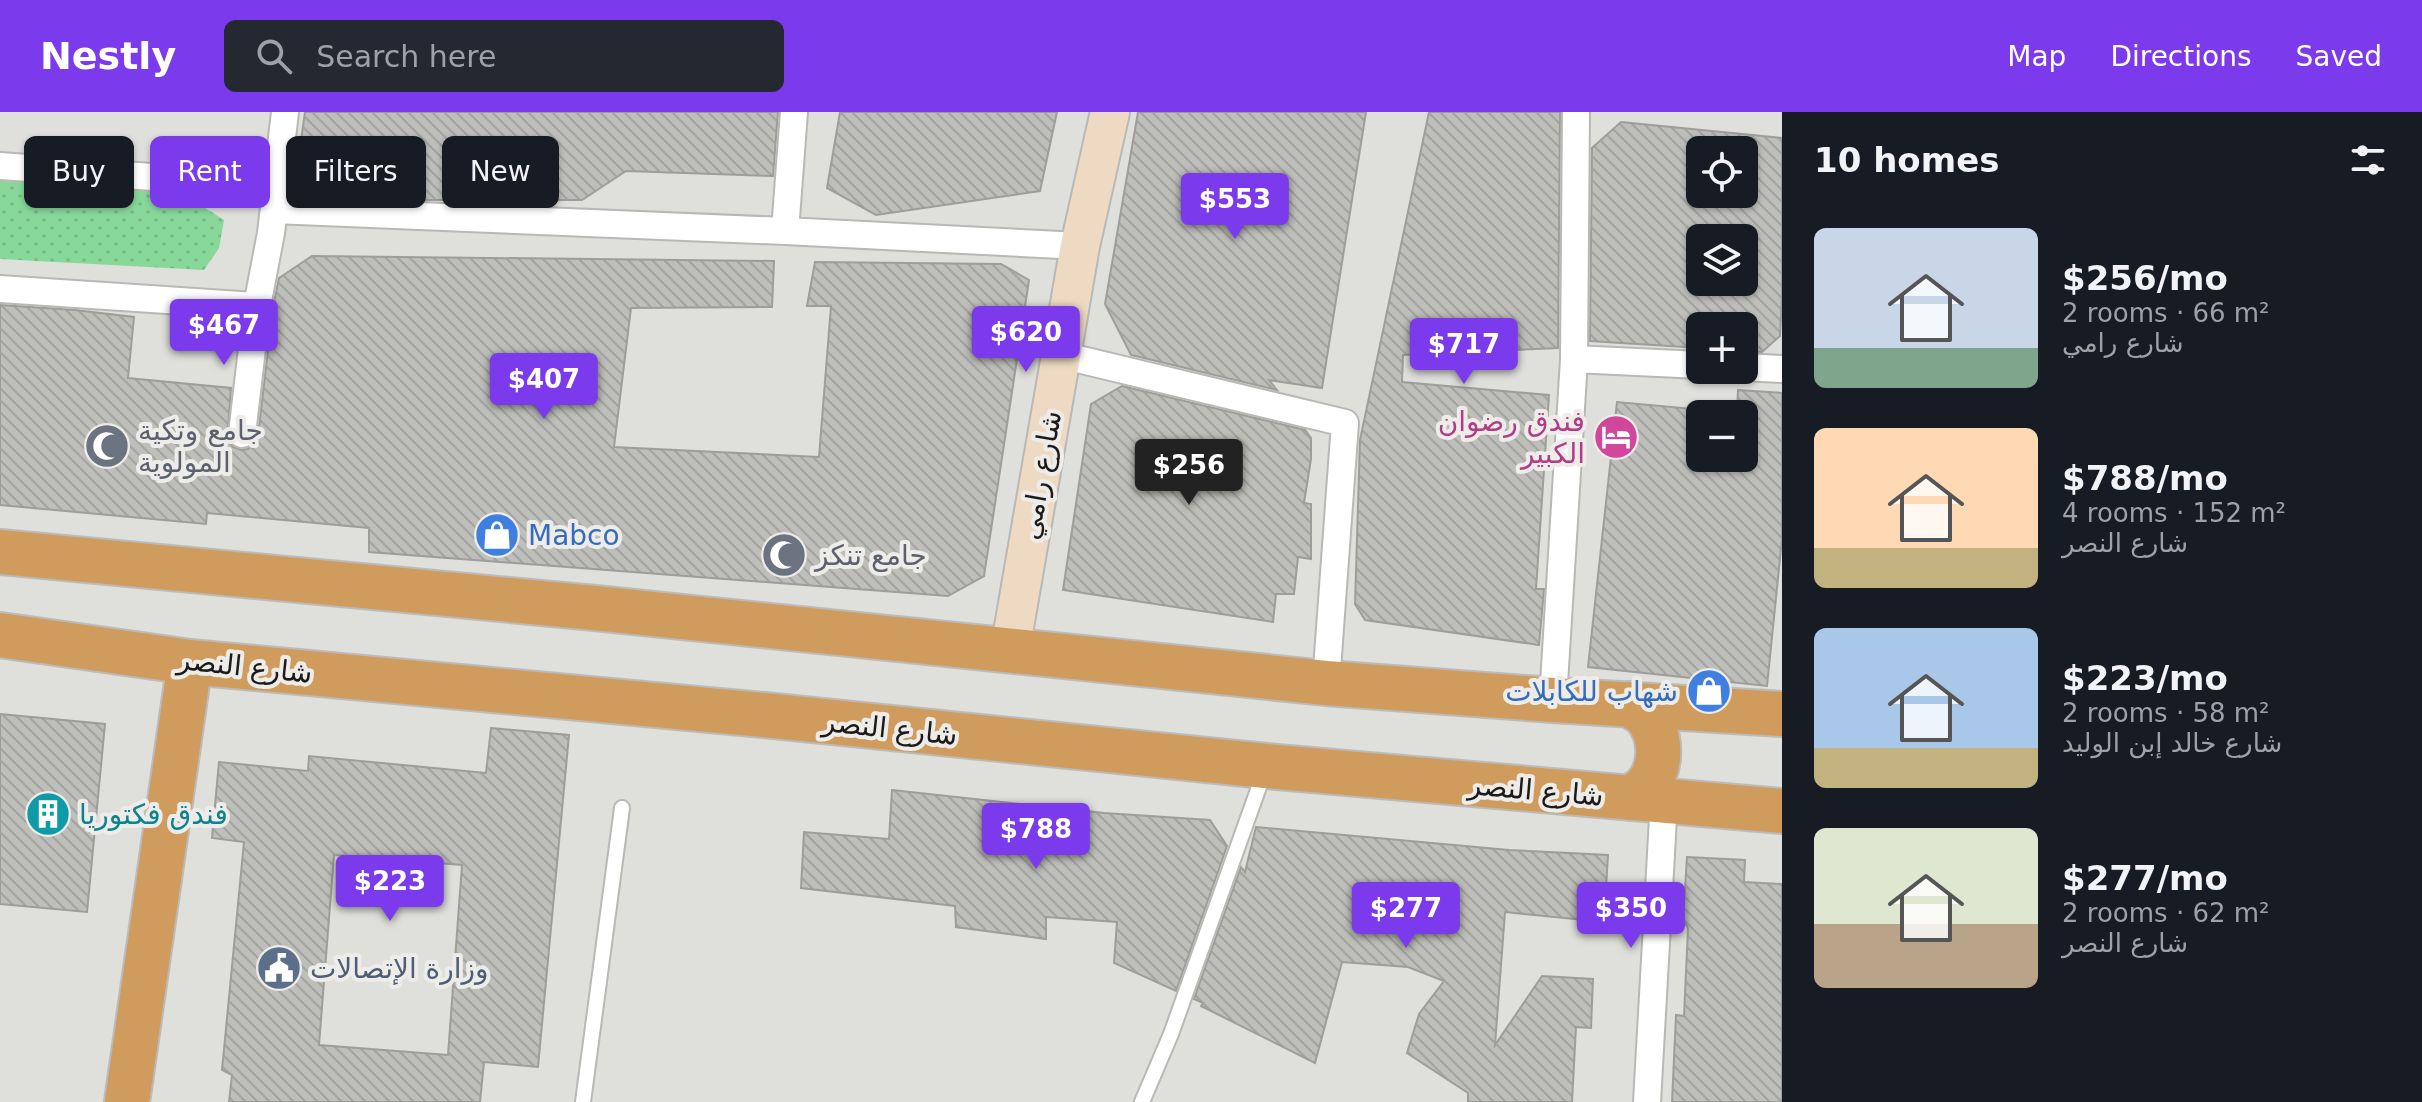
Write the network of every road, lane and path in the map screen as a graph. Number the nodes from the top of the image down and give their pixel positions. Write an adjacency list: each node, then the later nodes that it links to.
1 (285, 112): 6 (street)
2 (794, 112): 7 (street)
3 (1110, 112): 8 (main road, شارع رامي)
4 (1576, 112): 12 (street)
5 (0, 166): 6 (street)
6 (275, 198): 7 (street); 10 (street)
7 (785, 231): 8 (street)
8 (1080, 246): 11 (main road, شارع رامي)
9 (0, 289): 10 (street)
10 (257, 306): 16 (street)
11 (1061, 355): 19 (main road, شارع رامي); 21 (street)
12 (1574, 359): 13 (street); 22 (street)
13 (1686, 364)
14 (1758, 368): 15 (street)
15 (1782, 369)
16 (242, 434)
17 (0, 552): 19 (highway)
18 (0, 635): 20 (highway, شارع النصر)
19 (1010, 650): 21 (highway)
20 (190, 662): 25 (highway, شارع النصر); 29 (highway)
21 (1326, 683): 22 (highway)
22 (1553, 700): 23 (highway)
23 (1629, 704): 24 (highway); 26 (highway)
24 (1782, 710)
25 (1266, 766): 26 (highway, شارع النصر); 31 (lane)
26 (1647, 799): 28 (highway, شارع النصر); 32 (street)
27 (622, 808): 30 (lane)
28 (1782, 811)
29 (127, 1102)
30 (583, 1102)
31 (1142, 1102)
32 (1647, 1102)

